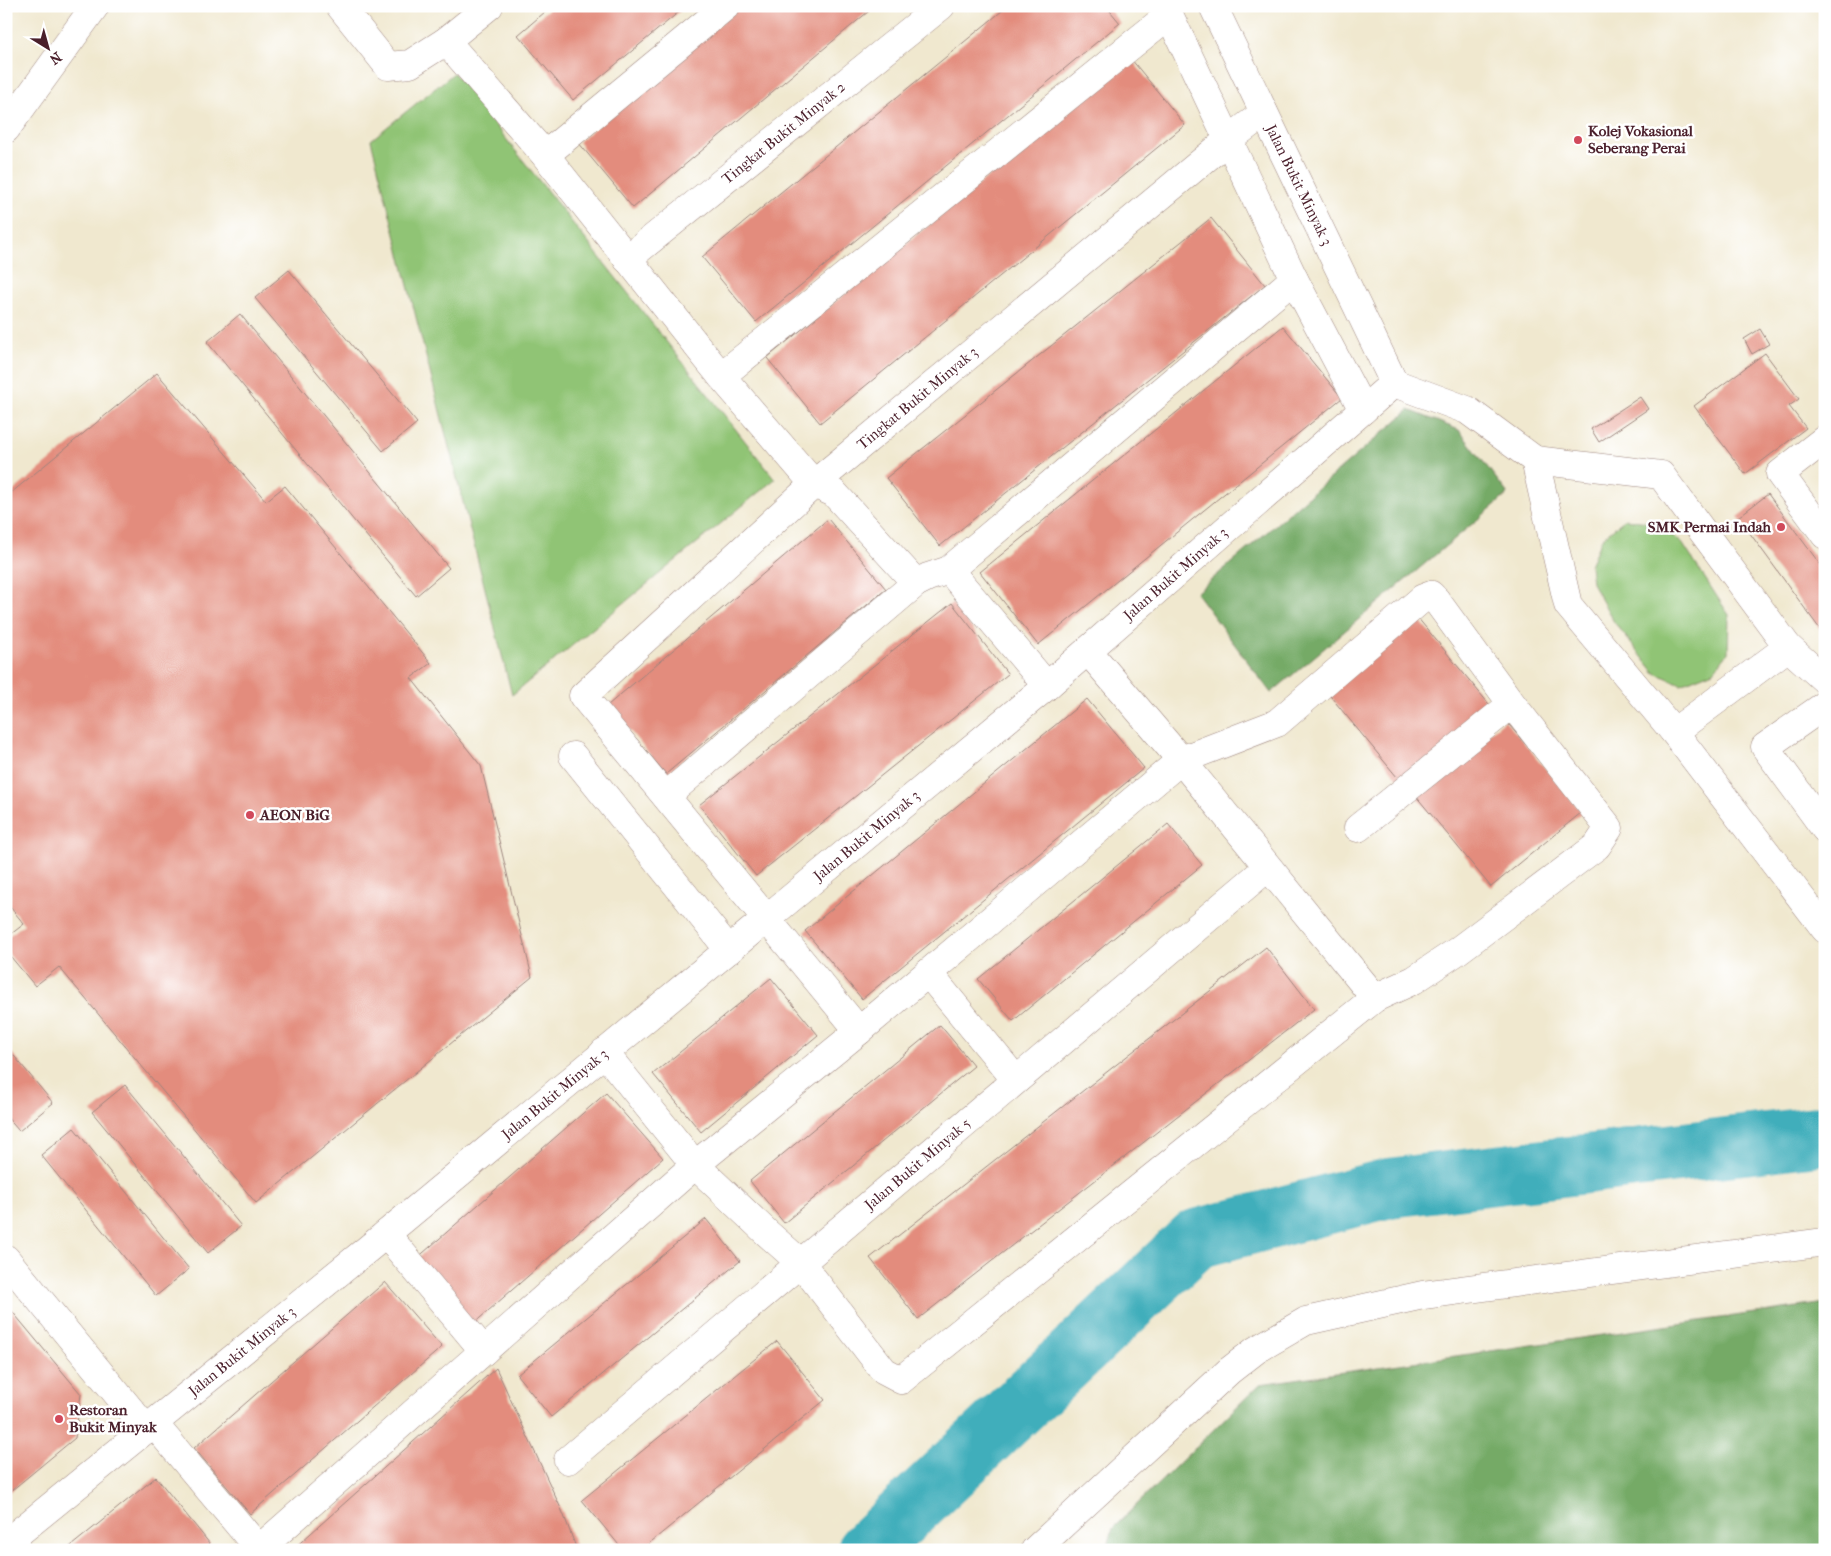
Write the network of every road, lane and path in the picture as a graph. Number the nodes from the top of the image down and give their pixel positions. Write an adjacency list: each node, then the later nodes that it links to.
1 (96, 6): 10 (street)
2 (340, 6): 8 (street)
3 (489, 6): 8 (street)
4 (726, 6): 12 (street)
5 (941, 6): 13 (street, Tingkat Bukit Minyak 2)
6 (1213, 6): 9 (street, Jalan Bukit Minyak 3)
7 (1167, 11): 11 (street); 15 (street)
8 (446, 41): 12 (street)
9 (1264, 113): 11 (street, Tingkat Bukit Minyak 3); 16 (street, Jalan Bukit Minyak 3)
10 (6, 128)
11 (1228, 140): 14 (street); 20 (street, Tingkat Bukit Minyak 3)
12 (545, 155): 13 (street)
13 (627, 259): 15 (street)
14 (1294, 279): 17 (street); 22 (street)
15 (721, 376): 20 (street)
16 (1394, 383): 17 (street, Jalan Bukit Minyak 3); 19 (street)
17 (1363, 410): 25 (street, Jalan Bukit Minyak 3)
18 (1825, 439): 21 (street)
19 (1535, 460): 24 (street); 30 (street)
20 (814, 484): 23 (street); 33 (street, Tingkat Bukit Minyak 3)
21 (1825, 535)
22 (949, 570): 23 (street); 27 (street)
23 (916, 583): 33 (street)
24 (1788, 647): 26 (street); 30 (street)
25 (1088, 651): 27 (street, Jalan Bukit Minyak 3); 32 (street)
26 (1825, 680)
27 (1047, 686): 37 (street, Jalan Bukit Minyak 3)
28 (1512, 704): 32 (street); 34 (street); 41 (street)
29 (1825, 705): 35 (street)
30 (1674, 732): 38 (street)
31 (573, 756): 39 (street)
32 (1180, 760): 36 (street); 40 (street)
33 (666, 796): 37 (street)
34 (1358, 828)
35 (1825, 829)
36 (1267, 868): 41 (street); 44 (street, Jalan Bukit Minyak 5)
37 (766, 919): 39 (street, Jalan Bukit Minyak 3); 42 (street)
38 (1825, 929)
39 (729, 950): 43 (street, Jalan Bukit Minyak 3)
40 (928, 973): 42 (street); 44 (street)
41 (1375, 998): 49 (street)
42 (859, 1031): 45 (street)
43 (604, 1052): 45 (street); 46 (street, Jalan Bukit Minyak 3)
44 (1016, 1080): 49 (street, Jalan Bukit Minyak 5)
45 (695, 1165): 49 (street); 50 (street)
46 (386, 1234): 50 (street); 51 (street, Jalan Bukit Minyak 3)
47 (1825, 1242): 55 (street)
48 (6, 1259): 51 (street)
49 (801, 1262): 52 (street, Jalan Bukit Minyak 5)
50 (484, 1351): 54 (street)
51 (151, 1427): 53 (street, Jalan Bukit Minyak 3); 54 (street)
52 (568, 1460)
53 (6, 1543)
54 (259, 1549)
55 (1034, 1550)

